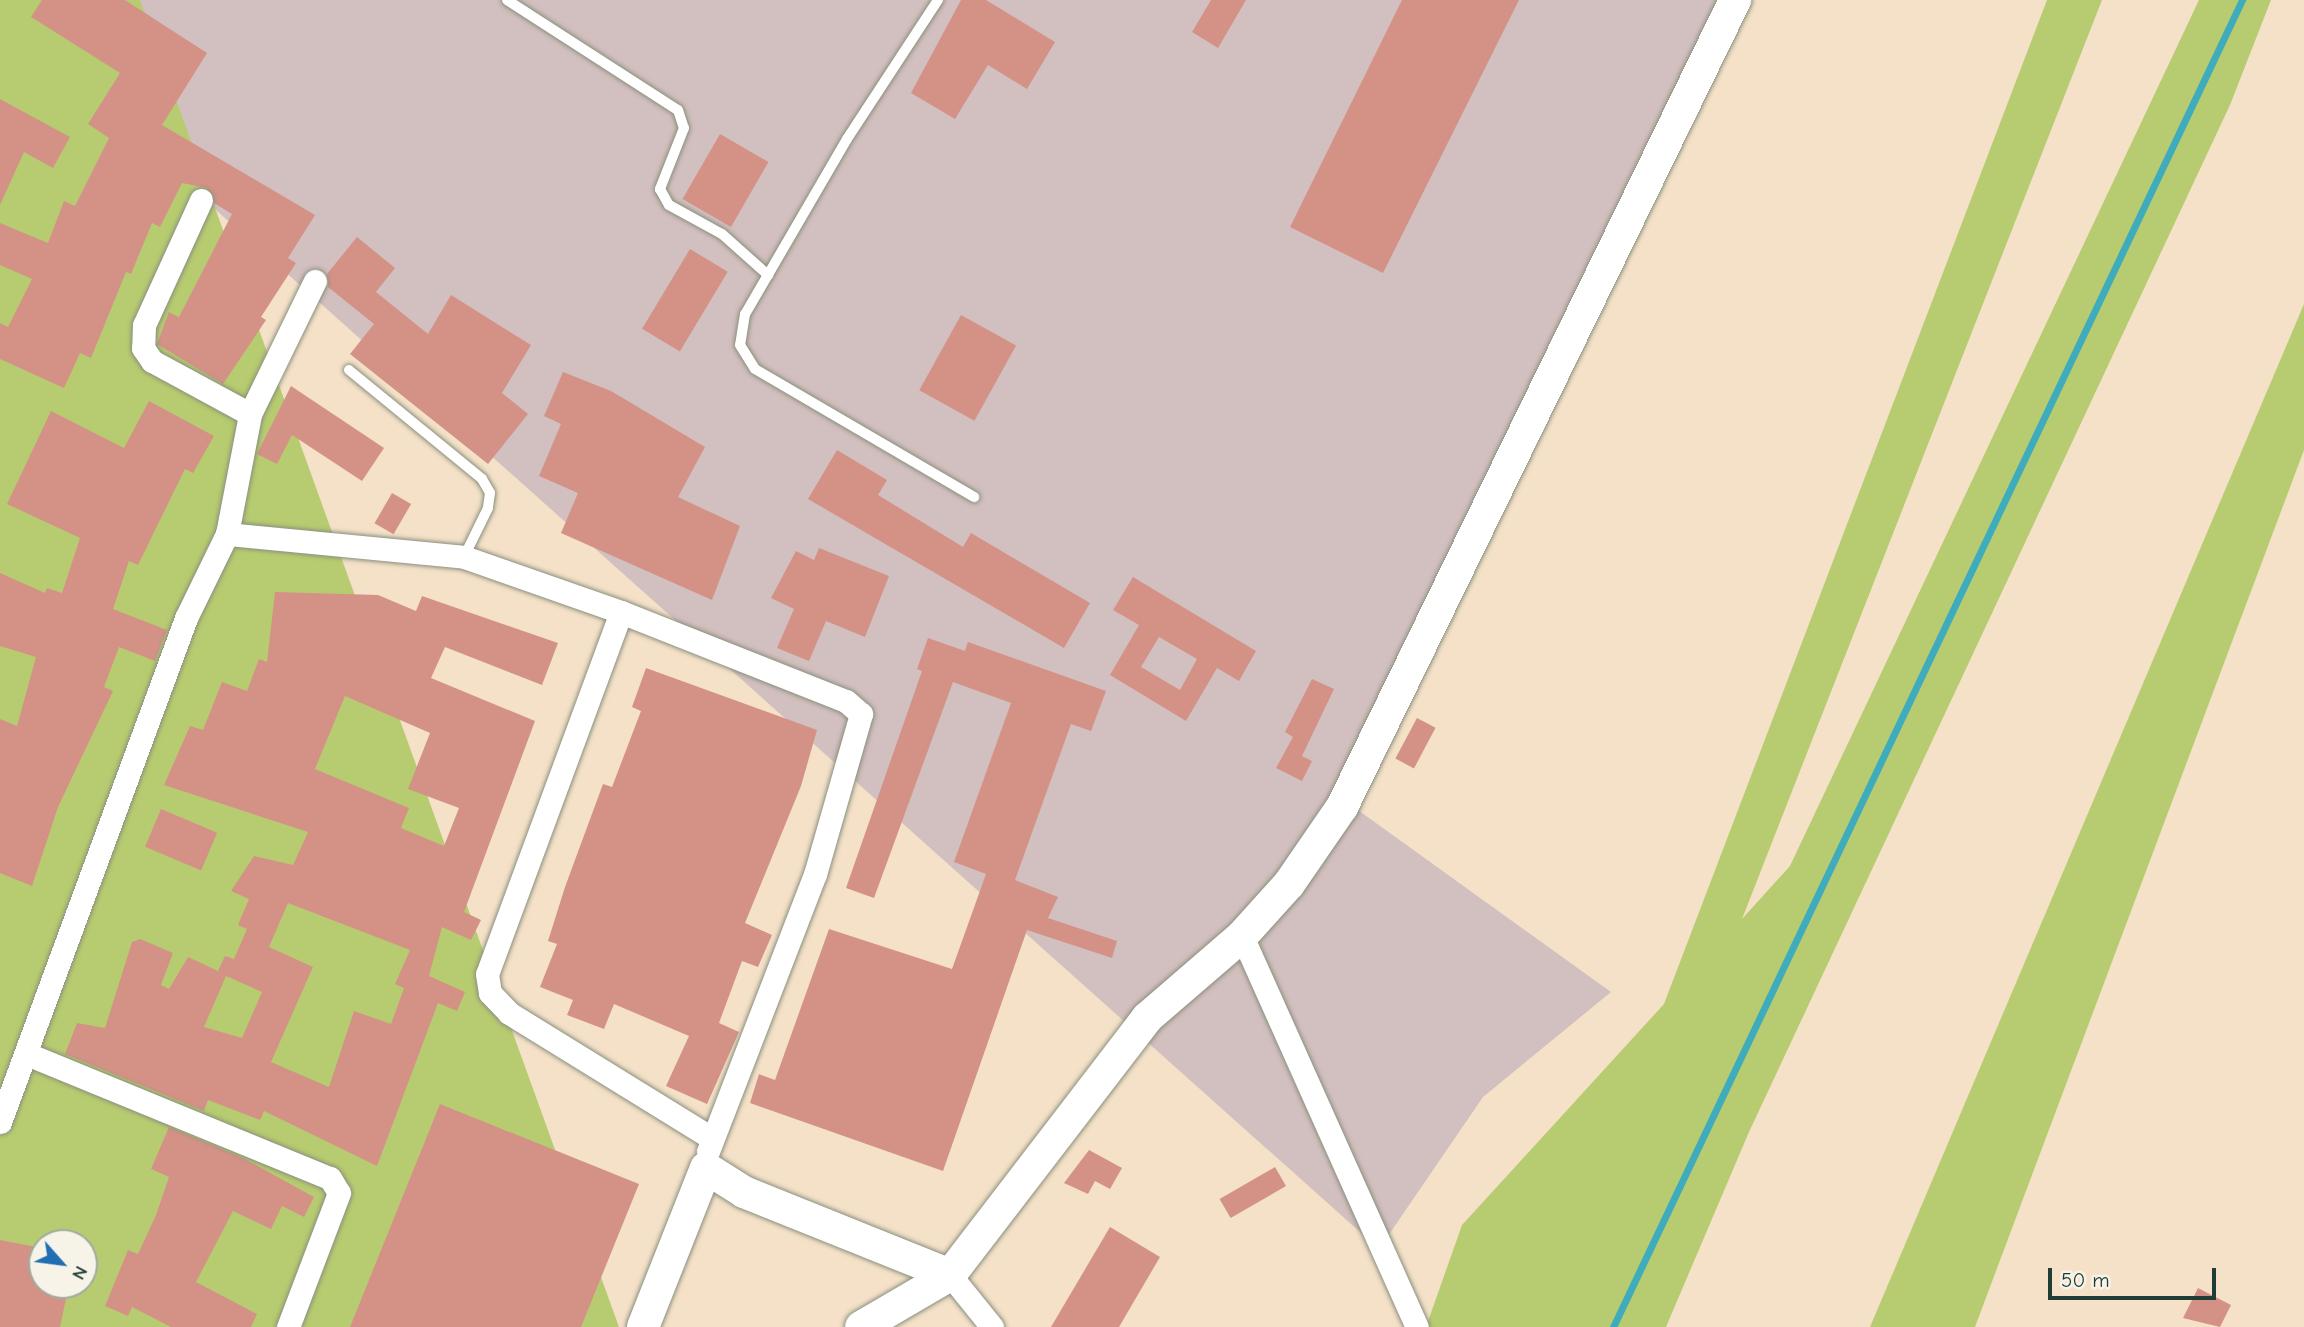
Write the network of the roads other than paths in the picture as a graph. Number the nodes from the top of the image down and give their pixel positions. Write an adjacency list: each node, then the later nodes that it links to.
1 (507, 0): 5 (lane)
2 (938, 0): 5 (lane)
3 (1735, 0): 13 (street)
4 (201, 200): 8 (street)
5 (768, 275): 9 (lane)
6 (315, 281): 8 (street)
7 (349, 370): 11 (lane)
8 (250, 414): 10 (street)
9 (974, 497)
10 (227, 534): 11 (street); 14 (street)
11 (464, 557): 12 (street)
12 (621, 612): 16 (street); 16 (street)
13 (1242, 936): 18 (street); 23 (street)
14 (27, 1054): 15 (street); 19 (street)
15 (0, 1122)
16 (710, 1137): 17 (street)
17 (706, 1168): 18 (street); 20 (street)
18 (950, 1275): 21 (street); 22 (street)
19 (288, 1327)
20 (643, 1327)
21 (861, 1327)
22 (992, 1327)
23 (1418, 1327)

